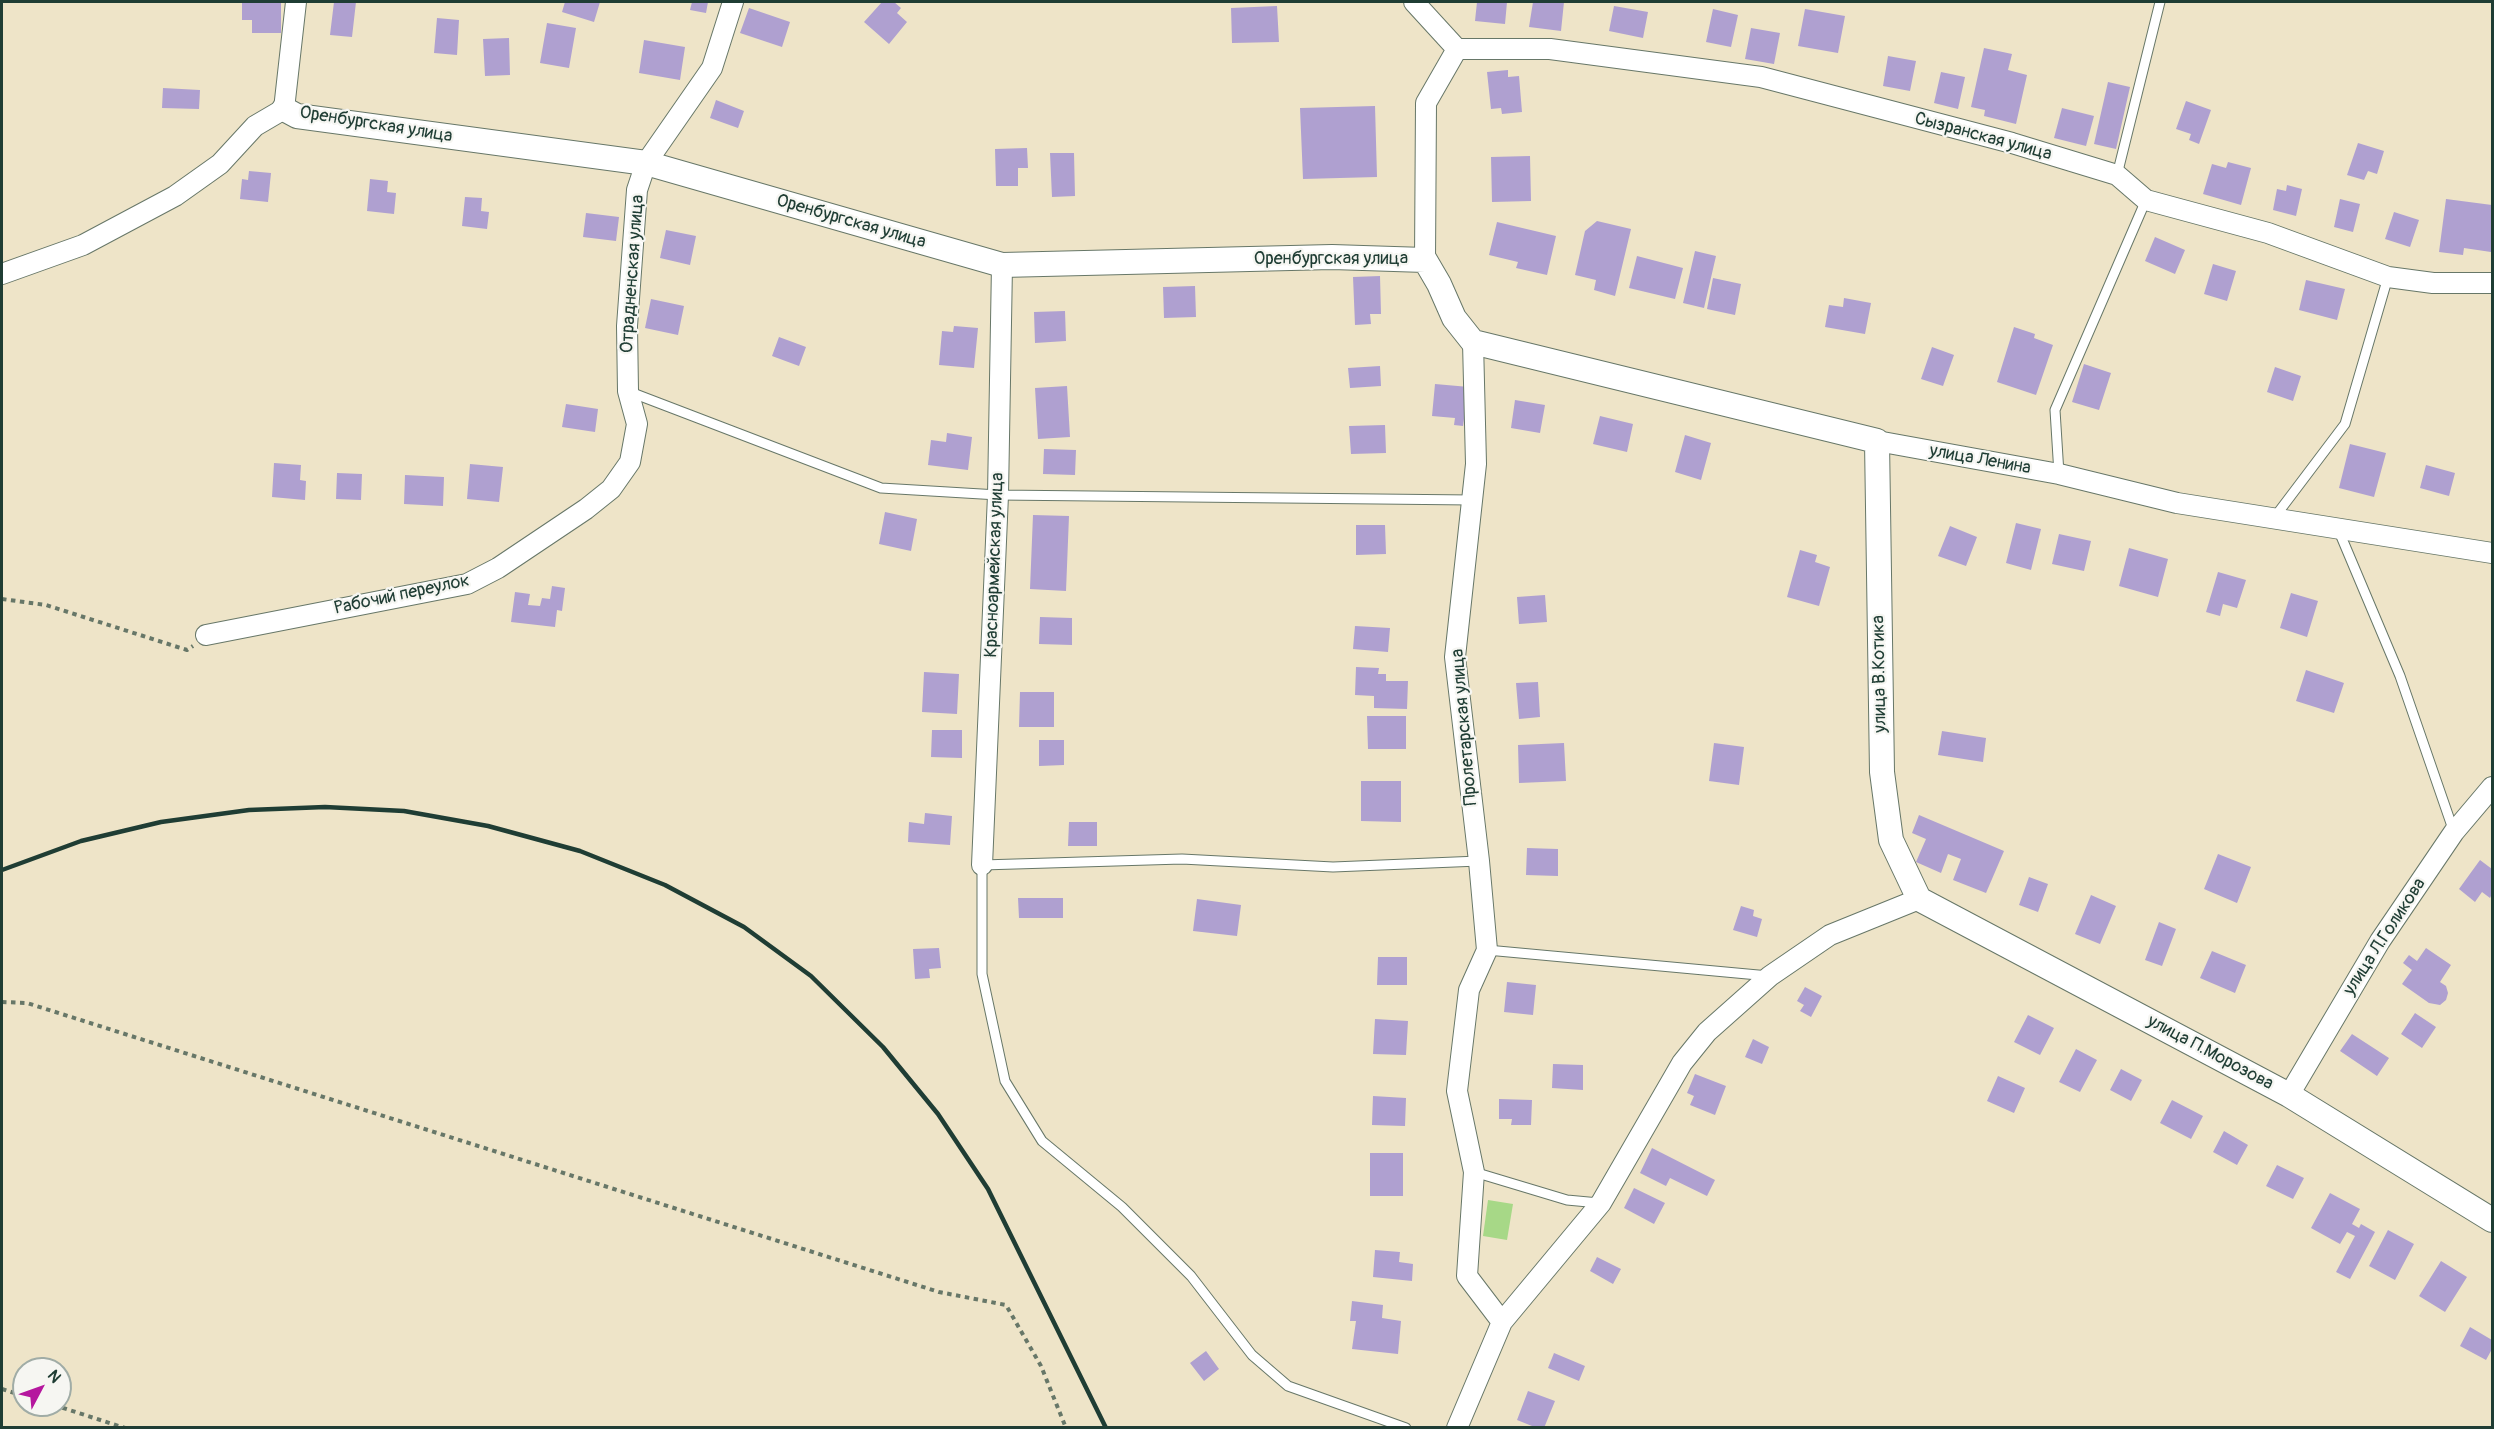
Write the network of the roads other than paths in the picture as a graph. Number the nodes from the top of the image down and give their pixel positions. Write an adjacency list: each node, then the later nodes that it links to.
1 (296, 2): 6 (street)
2 (733, 2): 7 (street, Отрадненская улица)
3 (1414, 2): 5 (street)
4 (2160, 2): 8 (lane)
5 (1457, 49): 8 (street, Сызранская улица); 10 (street)
6 (284, 109): 7 (street, Оренбургская улица); 12 (street)
7 (646, 163): 11 (street, Оренбургская улица); 16 (street, Отрадненская улица)
8 (2117, 175): 9 (street, Сызранская улица)
9 (2146, 200): 13 (street, Сызранская улица); 18 (lane)
10 (1425, 260): 11 (street, Оренбургская улица); 15 (street)
11 (1002, 265): 19 (street, Красноармейская улица)
12 (2, 274)
13 (2388, 277): 14 (street, Сызранская улица); 21 (lane)
14 (2493, 283)
15 (1473, 342): 17 (street, улица Ленина); 20 (street, Пролетарская улица)
16 (628, 392): 19 (lane); 24 (street, Рабочий переулок)
17 (1876, 441): 18 (street, улица Ленина); 29 (street, улица В.Котика)
18 (2060, 474): 21 (street, улица Ленина)
19 (998, 495): 20 (lane); 28 (street, Красноармейская улица)
20 (1472, 500): 27 (street, Пролетарская улица)
21 (2274, 518): 22 (street, улица Ленина)
22 (2338, 527): 23 (street, улица Ленина); 26 (lane)
23 (2493, 553)
24 (206, 635)
25 (2493, 787): 26 (street, улица Л.Голикова)
26 (2454, 832): 32 (street, улица Л.Голикова)
27 (1479, 861): 28 (lane); 30 (street, Пролетарская улица)
28 (982, 866): 37 (lane)
29 (1919, 899): 31 (street); 32 (street, улица П.Морозова)
30 (1487, 950): 31 (lane); 33 (street, Пролетарская улица)
31 (1770, 976): 34 (street)
32 (2289, 1095): 35 (street, улица П.Морозова)
33 (1474, 1172): 34 (lane); 36 (street, Пролетарская улица)
34 (1602, 1203): 36 (street)
35 (2493, 1220)
36 (1502, 1322): 38 (street)
37 (1406, 1428)
38 (1456, 1428)

